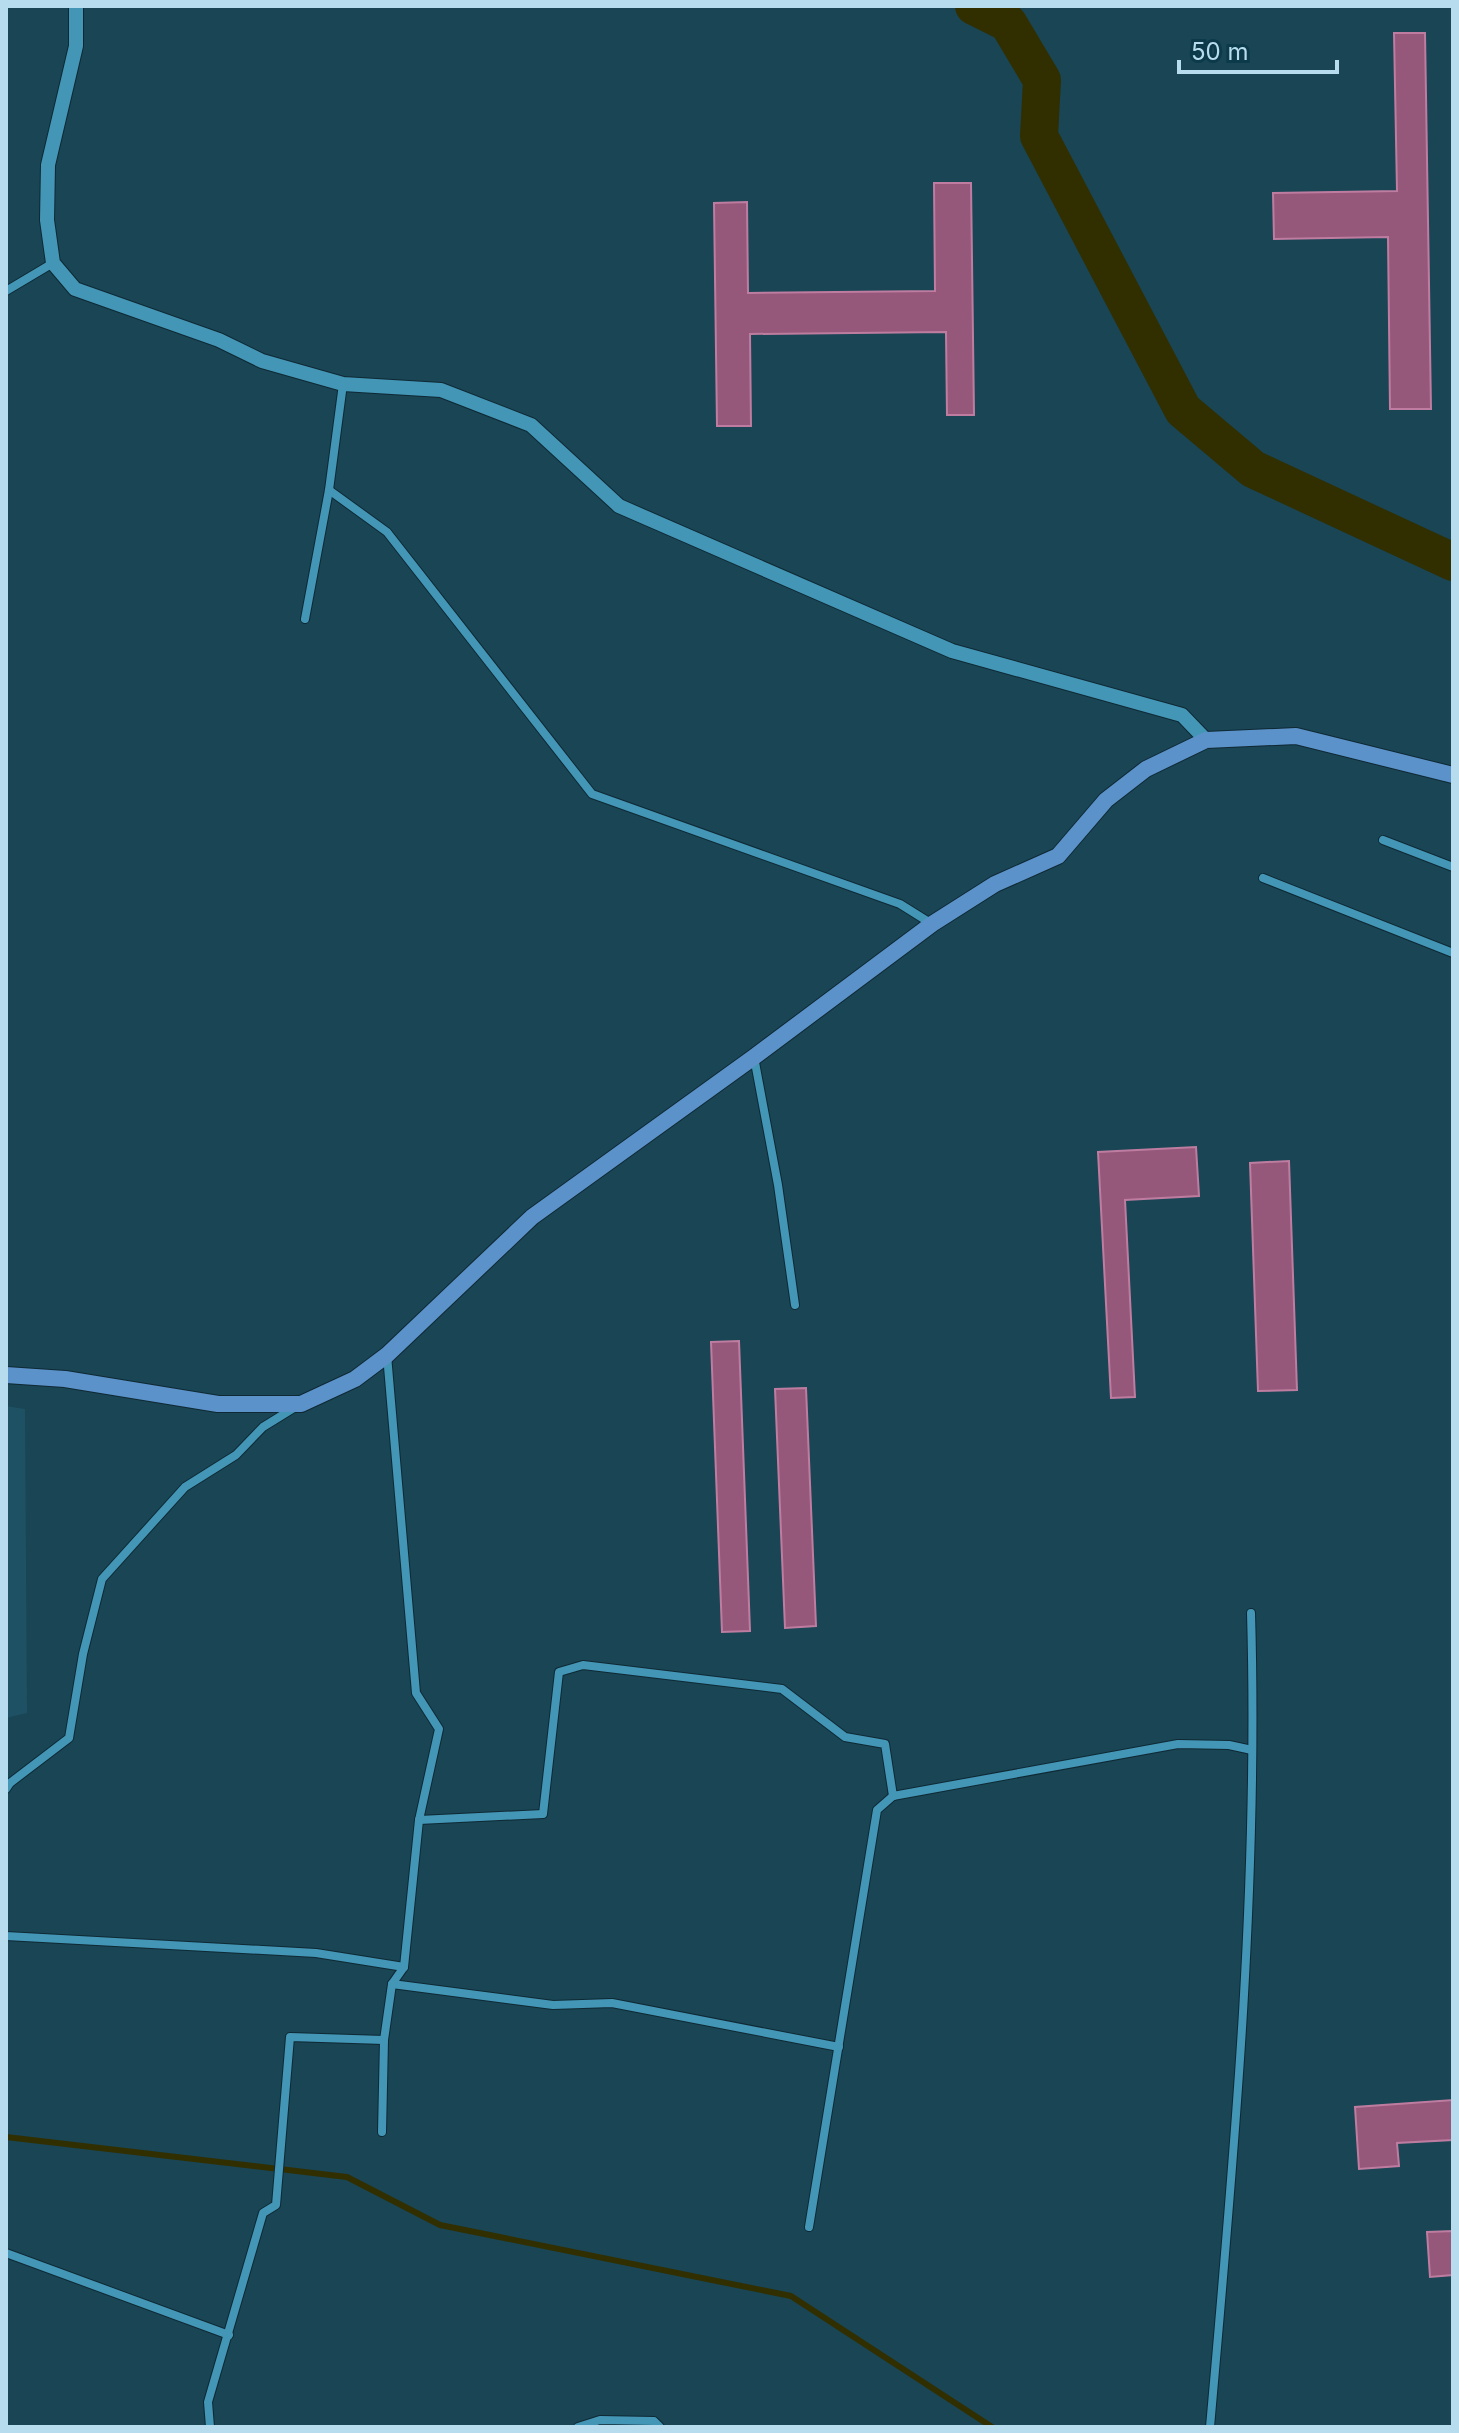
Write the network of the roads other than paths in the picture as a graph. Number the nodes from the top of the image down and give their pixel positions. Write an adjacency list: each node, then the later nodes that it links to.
1 (76, 6): 2 (street)
2 (53, 263): 3 (street); 4 (street)
3 (6, 291)
4 (343, 384): 5 (street); 7 (street)
5 (329, 490): 6 (street); 12 (street)
6 (305, 619)
7 (1206, 740): 8 (main road); 12 (main road)
8 (1453, 775)
9 (1383, 840): 10 (street)
10 (1453, 867)
11 (1263, 878): 13 (street)
12 (932, 924): 14 (main road)
13 (1453, 953)
14 (754, 1057): 15 (street); 16 (main road)
15 (795, 1305)
16 (387, 1355): 18 (main road); 23 (street)
17 (6, 1375): 18 (main road)
18 (301, 1404): 21 (street)
19 (1251, 1613): 20 (street)
20 (1252, 1750): 22 (street); 36 (street)
21 (6, 1789)
22 (893, 1796): 23 (street); 28 (street)
23 (419, 1820): 25 (street)
24 (6, 1936): 25 (street)
25 (404, 1967): 26 (street)
26 (392, 1984): 27 (street); 28 (street)
27 (384, 2040): 29 (street); 32 (street)
28 (839, 2047): 30 (street)
29 (382, 2132)
30 (809, 2227)
31 (6, 2253): 32 (street)
32 (229, 2335): 33 (street)
33 (210, 2427)
34 (578, 2427): 35 (street)
35 (660, 2427)
36 (1210, 2427)

